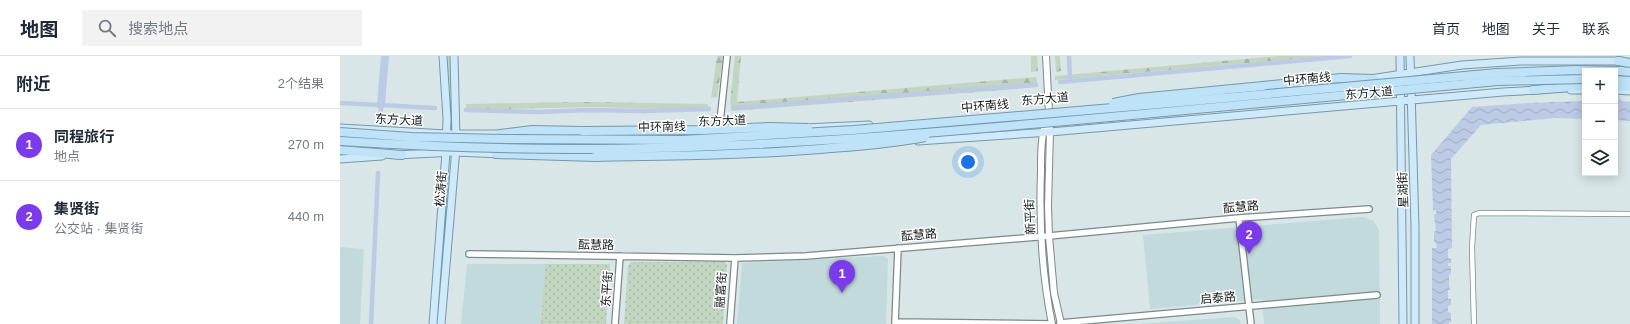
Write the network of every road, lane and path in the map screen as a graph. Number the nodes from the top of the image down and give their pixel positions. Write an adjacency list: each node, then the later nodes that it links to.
1 (443, 56): 28 (main road, 松涛街)
2 (454, 56): 29 (main road, 松涛街)
3 (727, 56): 26 (street)
4 (1046, 56): 21 (main road, 新平街)
5 (1400, 56): 11 (main road, 星湖街)
6 (1410, 56): 9 (main road, 星湖街)
7 (1618, 61): 8 (highway); 9 (main road, 东方大道)
8 (1630, 62)
9 (1411, 72): 11 (main road, 东方大道); 19 (main road, 星湖街)
10 (1630, 72): 22 (highway, 中环南线, bridge)
11 (1400, 75): 12 (main road, 东方大道); 20 (main road, 星湖街)
12 (1374, 79): 21 (main road, 东方大道); 22 (highway, bridge)
13 (1582, 79): 25 (highway, 中环南线, bridge)
14 (1630, 81): 16 (highway)
15 (1582, 86): 17 (highway)
16 (1621, 86)
17 (1533, 90): 18 (main road, 东方大道); 19 (main road, 东方大道)
18 (1582, 90)
19 (1411, 100): 20 (main road, 东方大道); 59 (main road, 星湖街)
20 (1400, 102): 27 (main road, 东方大道); 58 (main road, 星湖街)
21 (1048, 110): 26 (main road, 东方大道); 27 (main road, 新平街)
22 (1077, 110): 24 (highway, 中环南线, bridge)
23 (340, 130): 24 (highway, 中环南线, bridge); 28 (main road, 东方大道)
24 (853, 130): 30 (highway, bridge)
25 (964, 130): 31 (highway, 中环南线, bridge); 36 (highway, bridge)
26 (719, 133): 30 (main road, 东方大道); 35 (street)
27 (1046, 133): 35 (main road, 东方大道); 42 (main road, 新平街); 43 (main road, 新平街)
28 (447, 134): 29 (main road, 东方大道); 33 (main road, 松涛街)
29 (456, 134): 30 (main road, 东方大道); 34 (main road, 松涛街)
30 (500, 134)
31 (340, 141)
32 (340, 150): 37 (highway)
33 (446, 152): 34 (main road, 东方大道); 37 (main road, 东方大道); 52 (main road, 松涛街)
34 (456, 152): 36 (main road, 东方大道); 53 (main road, 松涛街)
35 (718, 152): 36 (main road, 东方大道)
36 (496, 154)
37 (402, 155): 38 (main road, 东方大道)
38 (340, 159)
39 (1369, 209): 41 (street, 酝慧路)
40 (1630, 214): 60 (street)
41 (1239, 218): 43 (street, 酝慧路); 49 (street)
42 (1041, 236): 43 (street, 酝慧路); 44 (street, 酝慧路); 56 (main road, 新平街)
43 (1049, 236): 51 (main road, 新平街)
44 (898, 248): 47 (street, 酝慧路); 50 (street)
45 (469, 254): 46 (street, 酝慧路)
46 (620, 256): 47 (street, 酝慧路); 54 (street, 东平街)
47 (735, 258): 55 (street, 融富街)
48 (1377, 295): 49 (street, 启泰路)
49 (1249, 307): 51 (street, 启泰路); 57 (street)
50 (895, 323): 56 (street)
51 (1060, 323)
52 (433, 324)
53 (441, 324)
54 (615, 324)
55 (730, 324)
56 (1052, 324)
57 (1251, 324)
58 (1403, 324)
59 (1415, 324)
60 (1474, 324)

